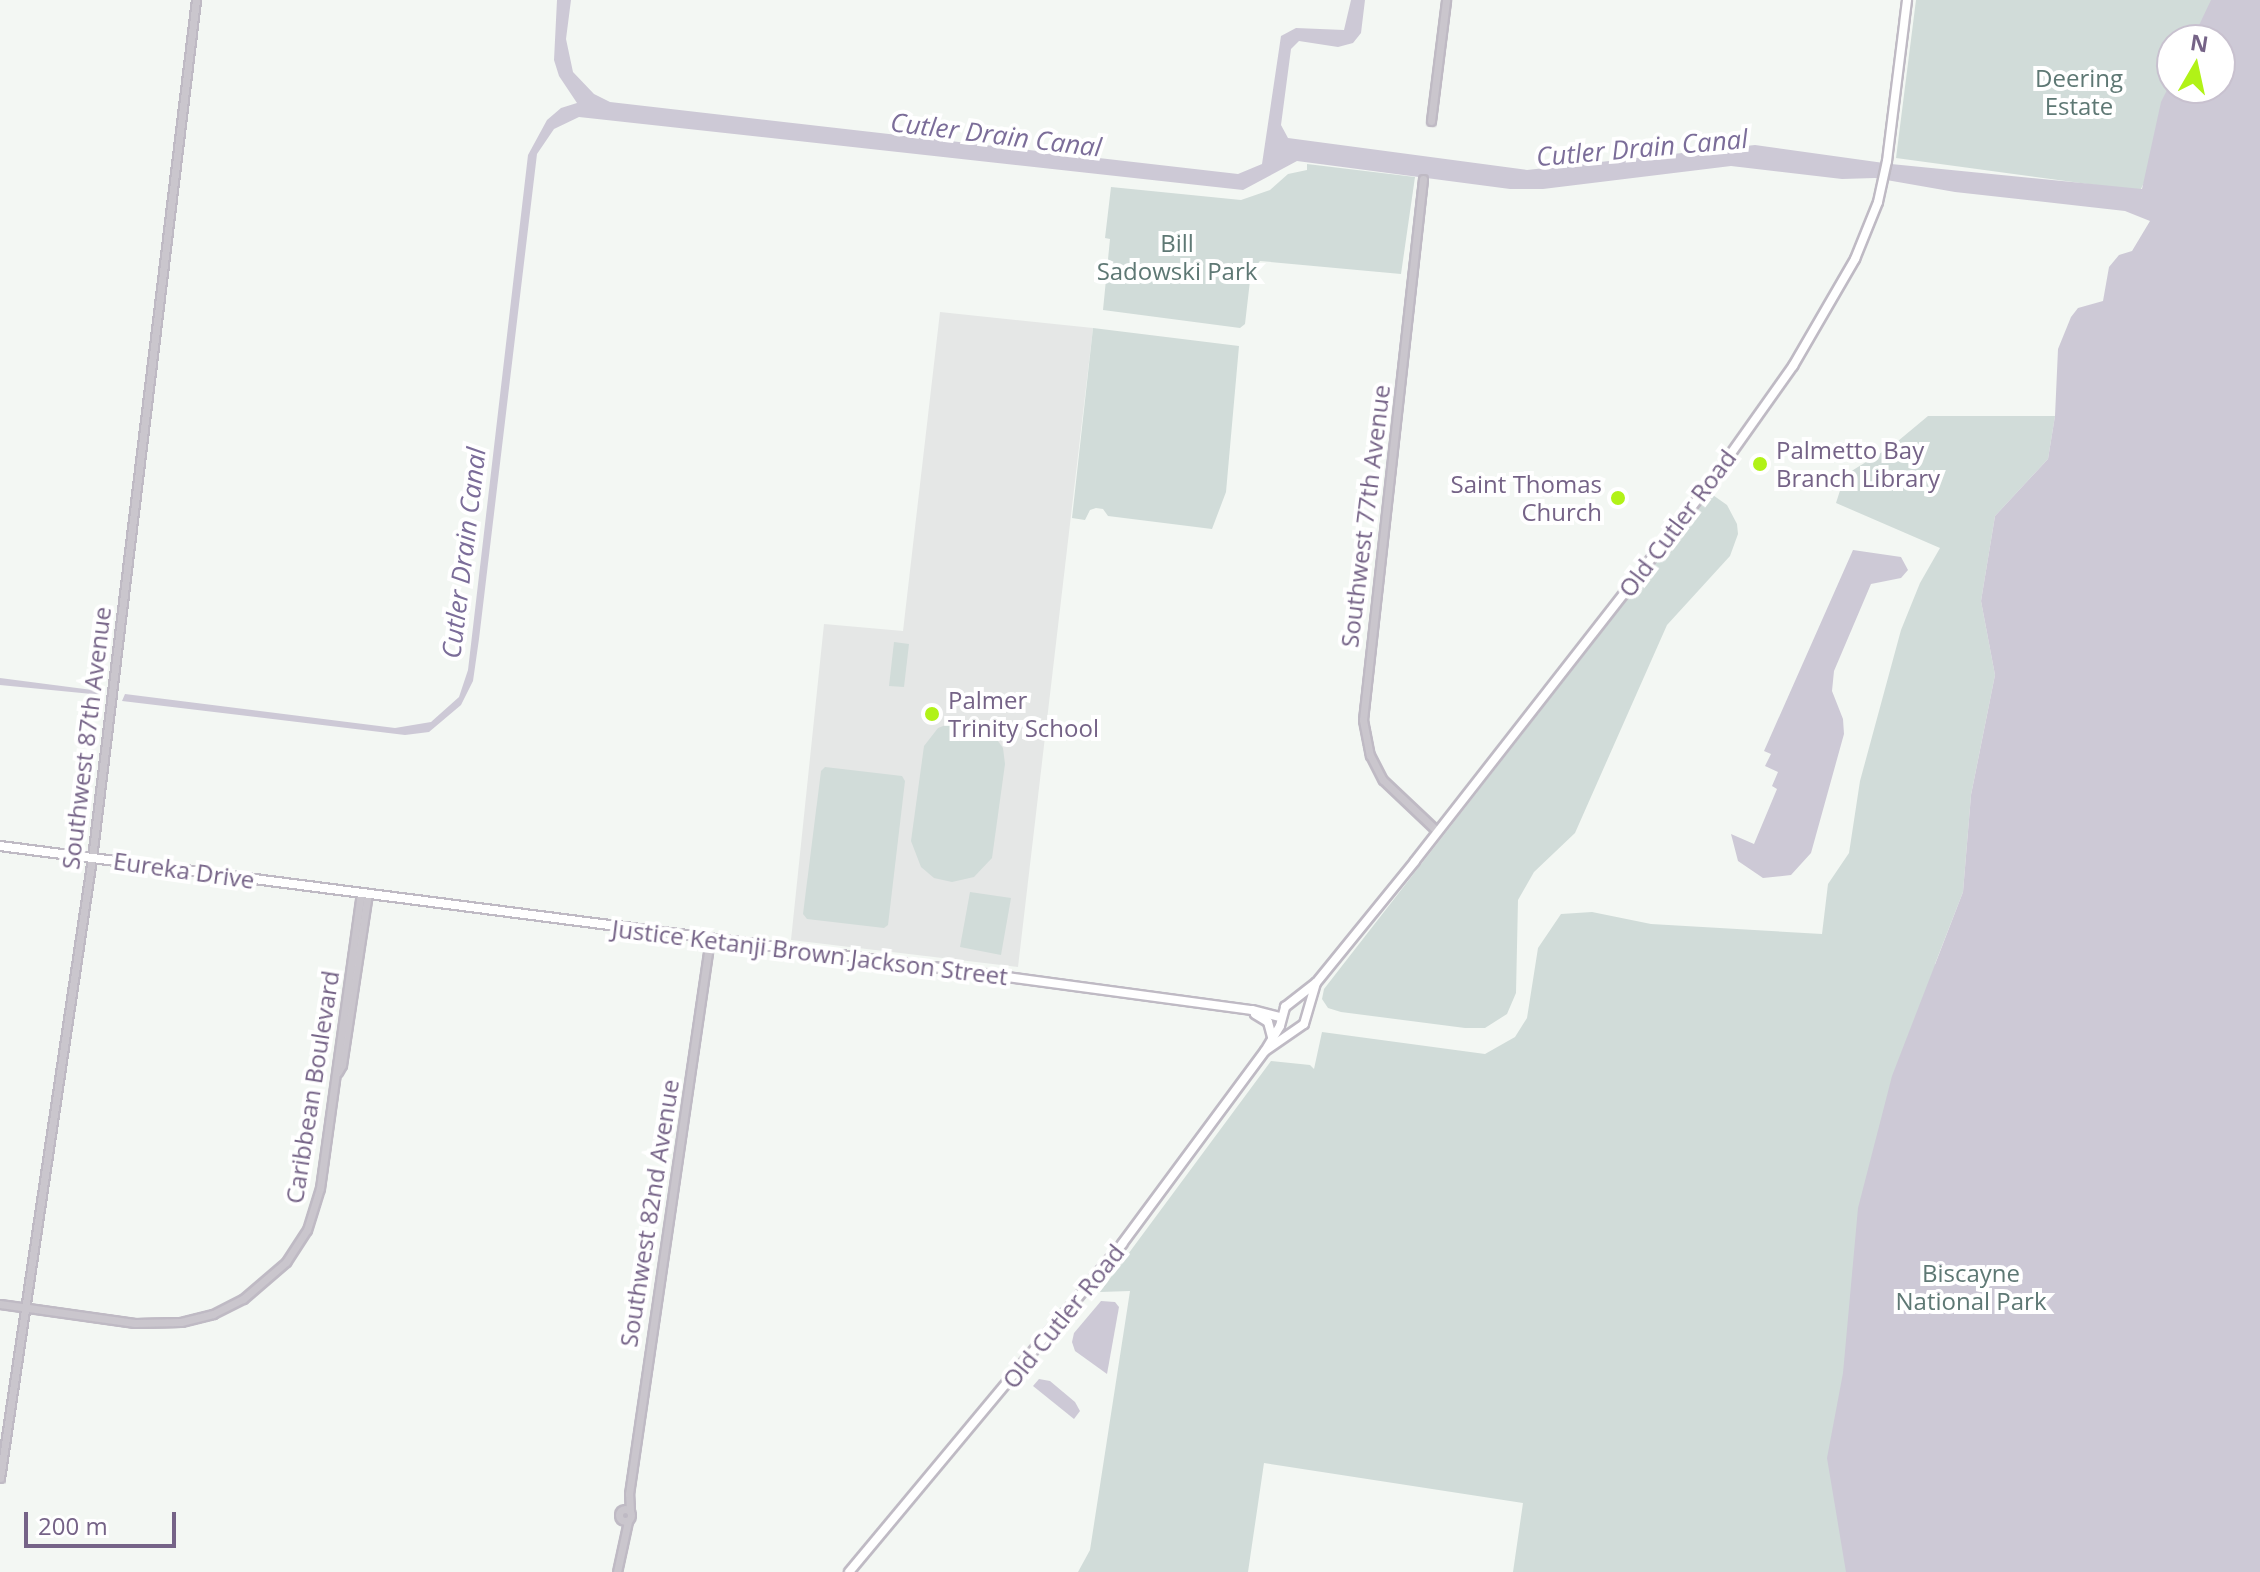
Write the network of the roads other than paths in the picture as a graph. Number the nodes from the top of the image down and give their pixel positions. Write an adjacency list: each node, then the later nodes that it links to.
1 (196, 0): 8 (street, Southwest 87th Avenue)
2 (1446, 0): 4 (street)
3 (1907, 0): 6 (main road, Old Cutler Road)
4 (1431, 121)
5 (1423, 179): 6 (street, Southwest 77th Avenue)
6 (1437, 831): 11 (main road, Old Cutler Road)
7 (0, 846): 8 (main road, Eureka Drive)
8 (92, 858): 9 (main road, Eureka Drive); 20 (street, Southwest 87th Avenue)
9 (364, 894): 10 (main road, Justice Ketanji Brown Jackson Street); 20 (street, Caribbean Boulevard)
10 (710, 939): 13 (main road, Justice Ketanji Brown Jackson Street); 22 (street, Southwest 82nd Avenue)
11 (1316, 983): 12 (main road, Old Cutler Road); 14 (main road, Old Cutler Road)
12 (1289, 1004): 13 (main road, Justice Ketanji Brown Jackson Street); 14 (main road); 15 (main road)
13 (1252, 1010): 15 (main road, Justice Ketanji Brown Jackson Street); 17 (main road)
14 (1306, 1012): 16 (main road)
15 (1282, 1018): 16 (main road); 17 (main road, Old Cutler Road)
16 (1296, 1028): 18 (main road, Old Cutler Road)
17 (1272, 1037): 18 (main road, Old Cutler Road)
18 (1265, 1051): 23 (main road, Old Cutler Road)
19 (0, 1304): 20 (street, Caribbean Boulevard)
20 (25, 1308): 21 (street, Southwest 87th Avenue)
21 (0, 1478)
22 (617, 1572)
23 (849, 1572)

